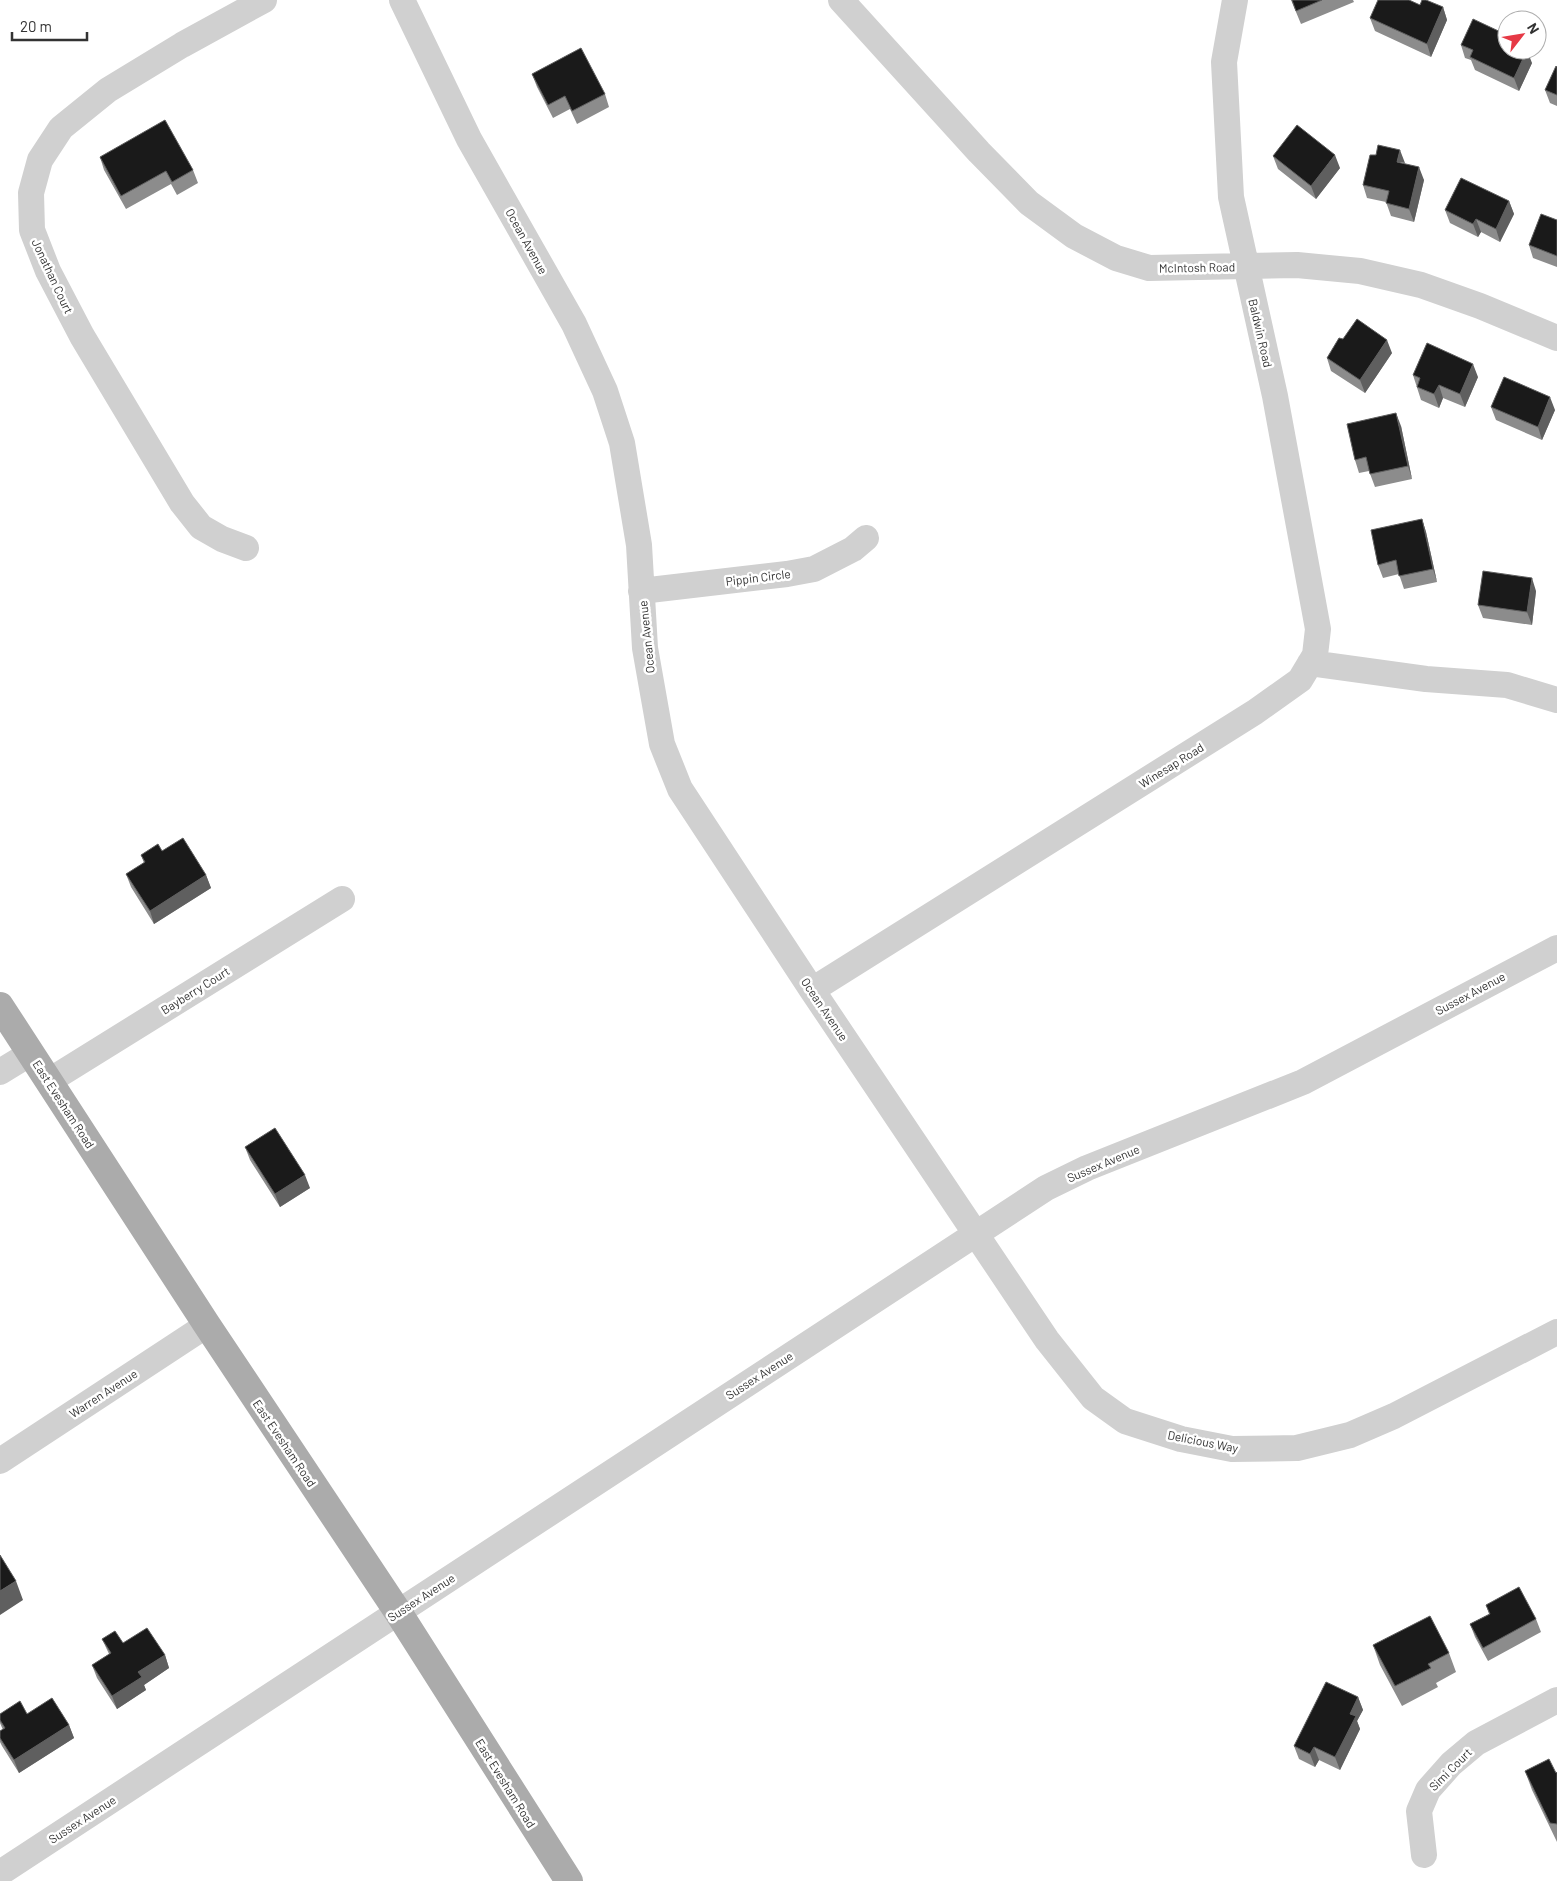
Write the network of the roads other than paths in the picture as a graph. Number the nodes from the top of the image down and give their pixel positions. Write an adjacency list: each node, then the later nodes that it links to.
1 (264, 0): 8 (street, Jonathan Court)
2 (402, 0): 9 (street, Ocean Avenue)
3 (841, 0): 5 (street, McIntosh Road)
4 (1234, 0): 5 (street, Baldwin Road)
5 (1246, 266): 6 (street, McIntosh Road); 10 (street, Baldwin Road)
6 (1557, 338)
7 (866, 538): 9 (street, Pippin Circle)
8 (246, 548)
9 (642, 591): 14 (street, Ocean Avenue)
10 (1310, 663): 11 (street); 14 (street, Winesap Road)
11 (1557, 700)
12 (342, 900): 18 (street, Bayberry Court)
13 (1557, 948): 19 (street, Sussex Avenue)
14 (812, 990): 19 (street, Ocean Avenue)
15 (0, 1006): 16 (main road, East Evesham Road)
16 (31, 1053): 17 (street); 18 (main road, East Evesham Road)
17 (0, 1072)
18 (49, 1081): 20 (main road, East Evesham Road)
19 (976, 1234): 21 (street, Delicious Way); 23 (street, Sussex Avenue)
20 (207, 1325): 22 (street, Warren Avenue); 23 (main road, East Evesham Road)
21 (1557, 1332)
22 (0, 1461)
23 (398, 1612): 26 (street, Sussex Avenue); 27 (main road, East Evesham Road)
24 (1557, 1700): 25 (street, Simi Court)
25 (1424, 1855)
26 (0, 1873)
27 (568, 1881)

